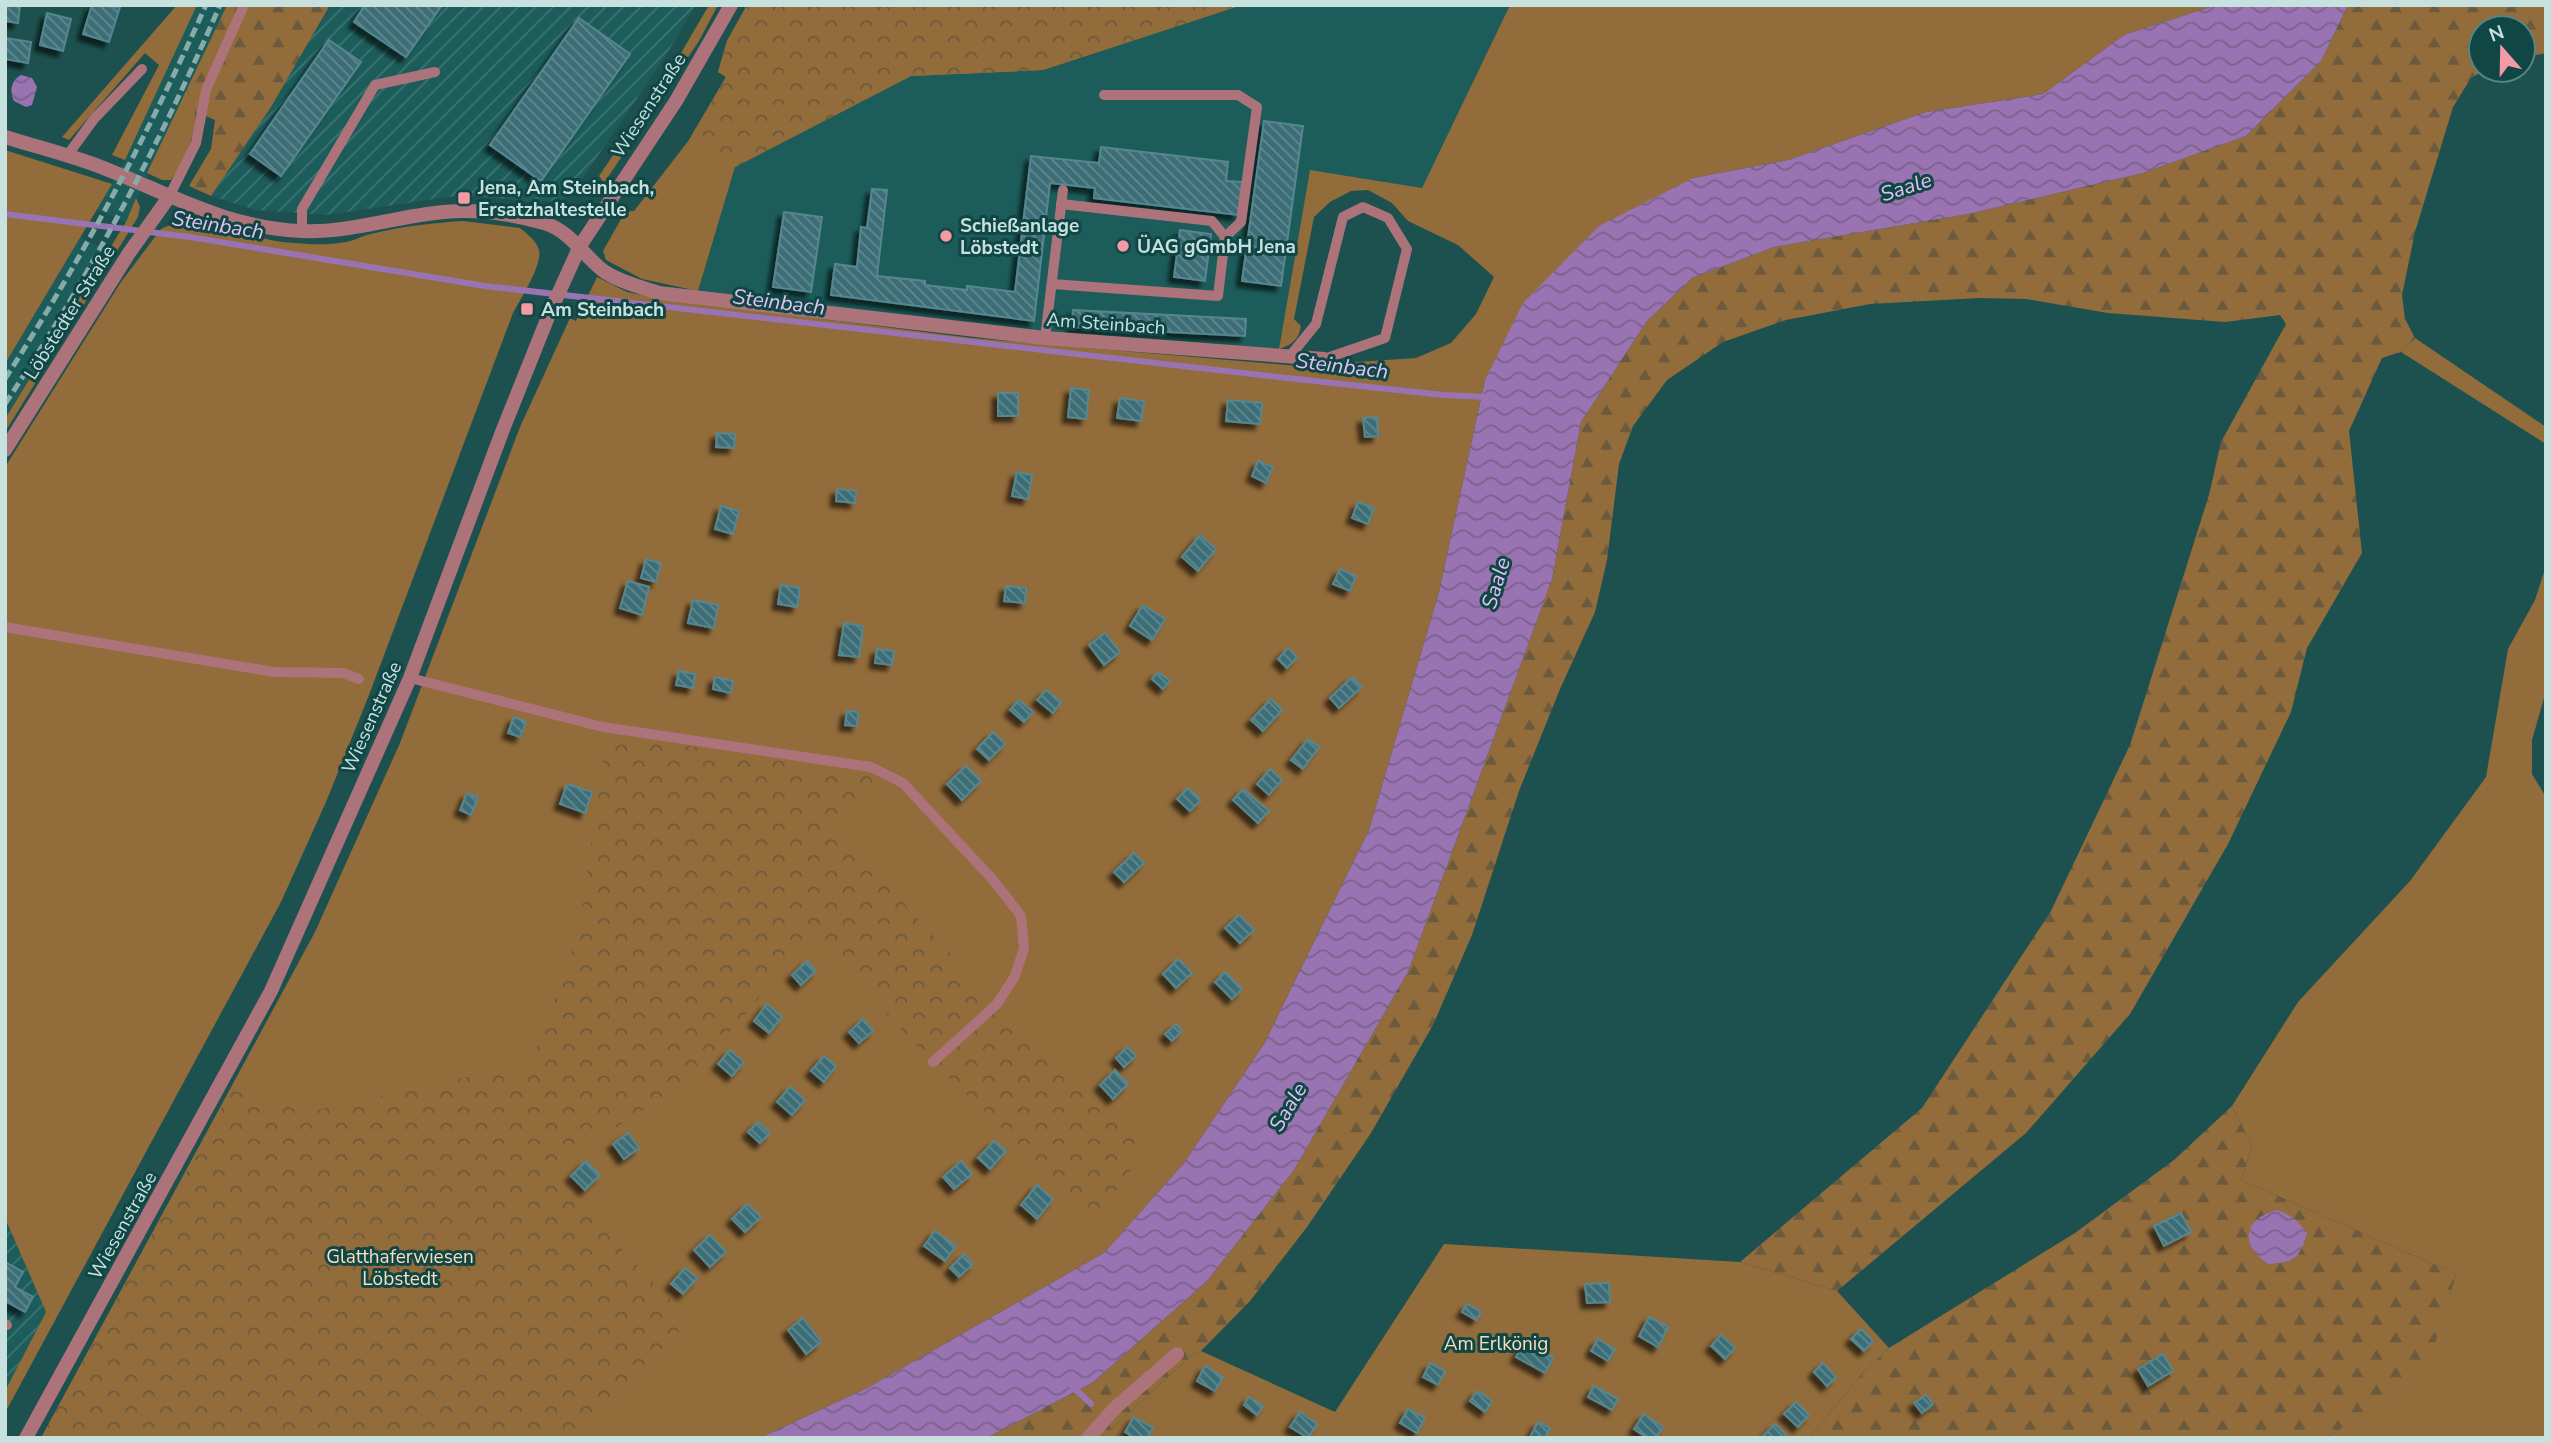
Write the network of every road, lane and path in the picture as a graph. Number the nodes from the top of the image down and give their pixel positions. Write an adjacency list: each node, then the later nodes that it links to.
1 (244, 5): 9 (lane)
2 (731, 5): 13 (street, Wiesenstraße)
3 (142, 69): 7 (lane)
4 (435, 72): 11 (lane)
5 (1104, 94): 12 (lane)
6 (5, 137): 7 (street, Am Steinbach)
7 (67, 156): 9 (street, Am Steinbach)
8 (1063, 190): 10 (lane)
9 (169, 197): 11 (street, Am Steinbach); 18 (street, Löbstedter Straße)
10 (1061, 204): 12 (lane); 14 (lane)
11 (302, 231): 13 (street, Am Steinbach)
12 (1224, 237): 14 (lane)
13 (580, 246): 15 (street, Am Steinbach); 20 (street, Wiesenstraße)
14 (1052, 284): 15 (lane)
15 (1045, 338): 16 (street, Am Steinbach)
16 (1290, 356): 17 (street, Am Steinbach); 17 (lane)
17 (1324, 359)
18 (5, 450)
19 (5, 627): 21 (lane)
20 (410, 678): 22 (lane); 24 (street, Wiesenstraße)
21 (359, 679)
22 (933, 1062)
23 (1177, 1354): 25 (street)
24 (26, 1438)
25 (1088, 1438)

